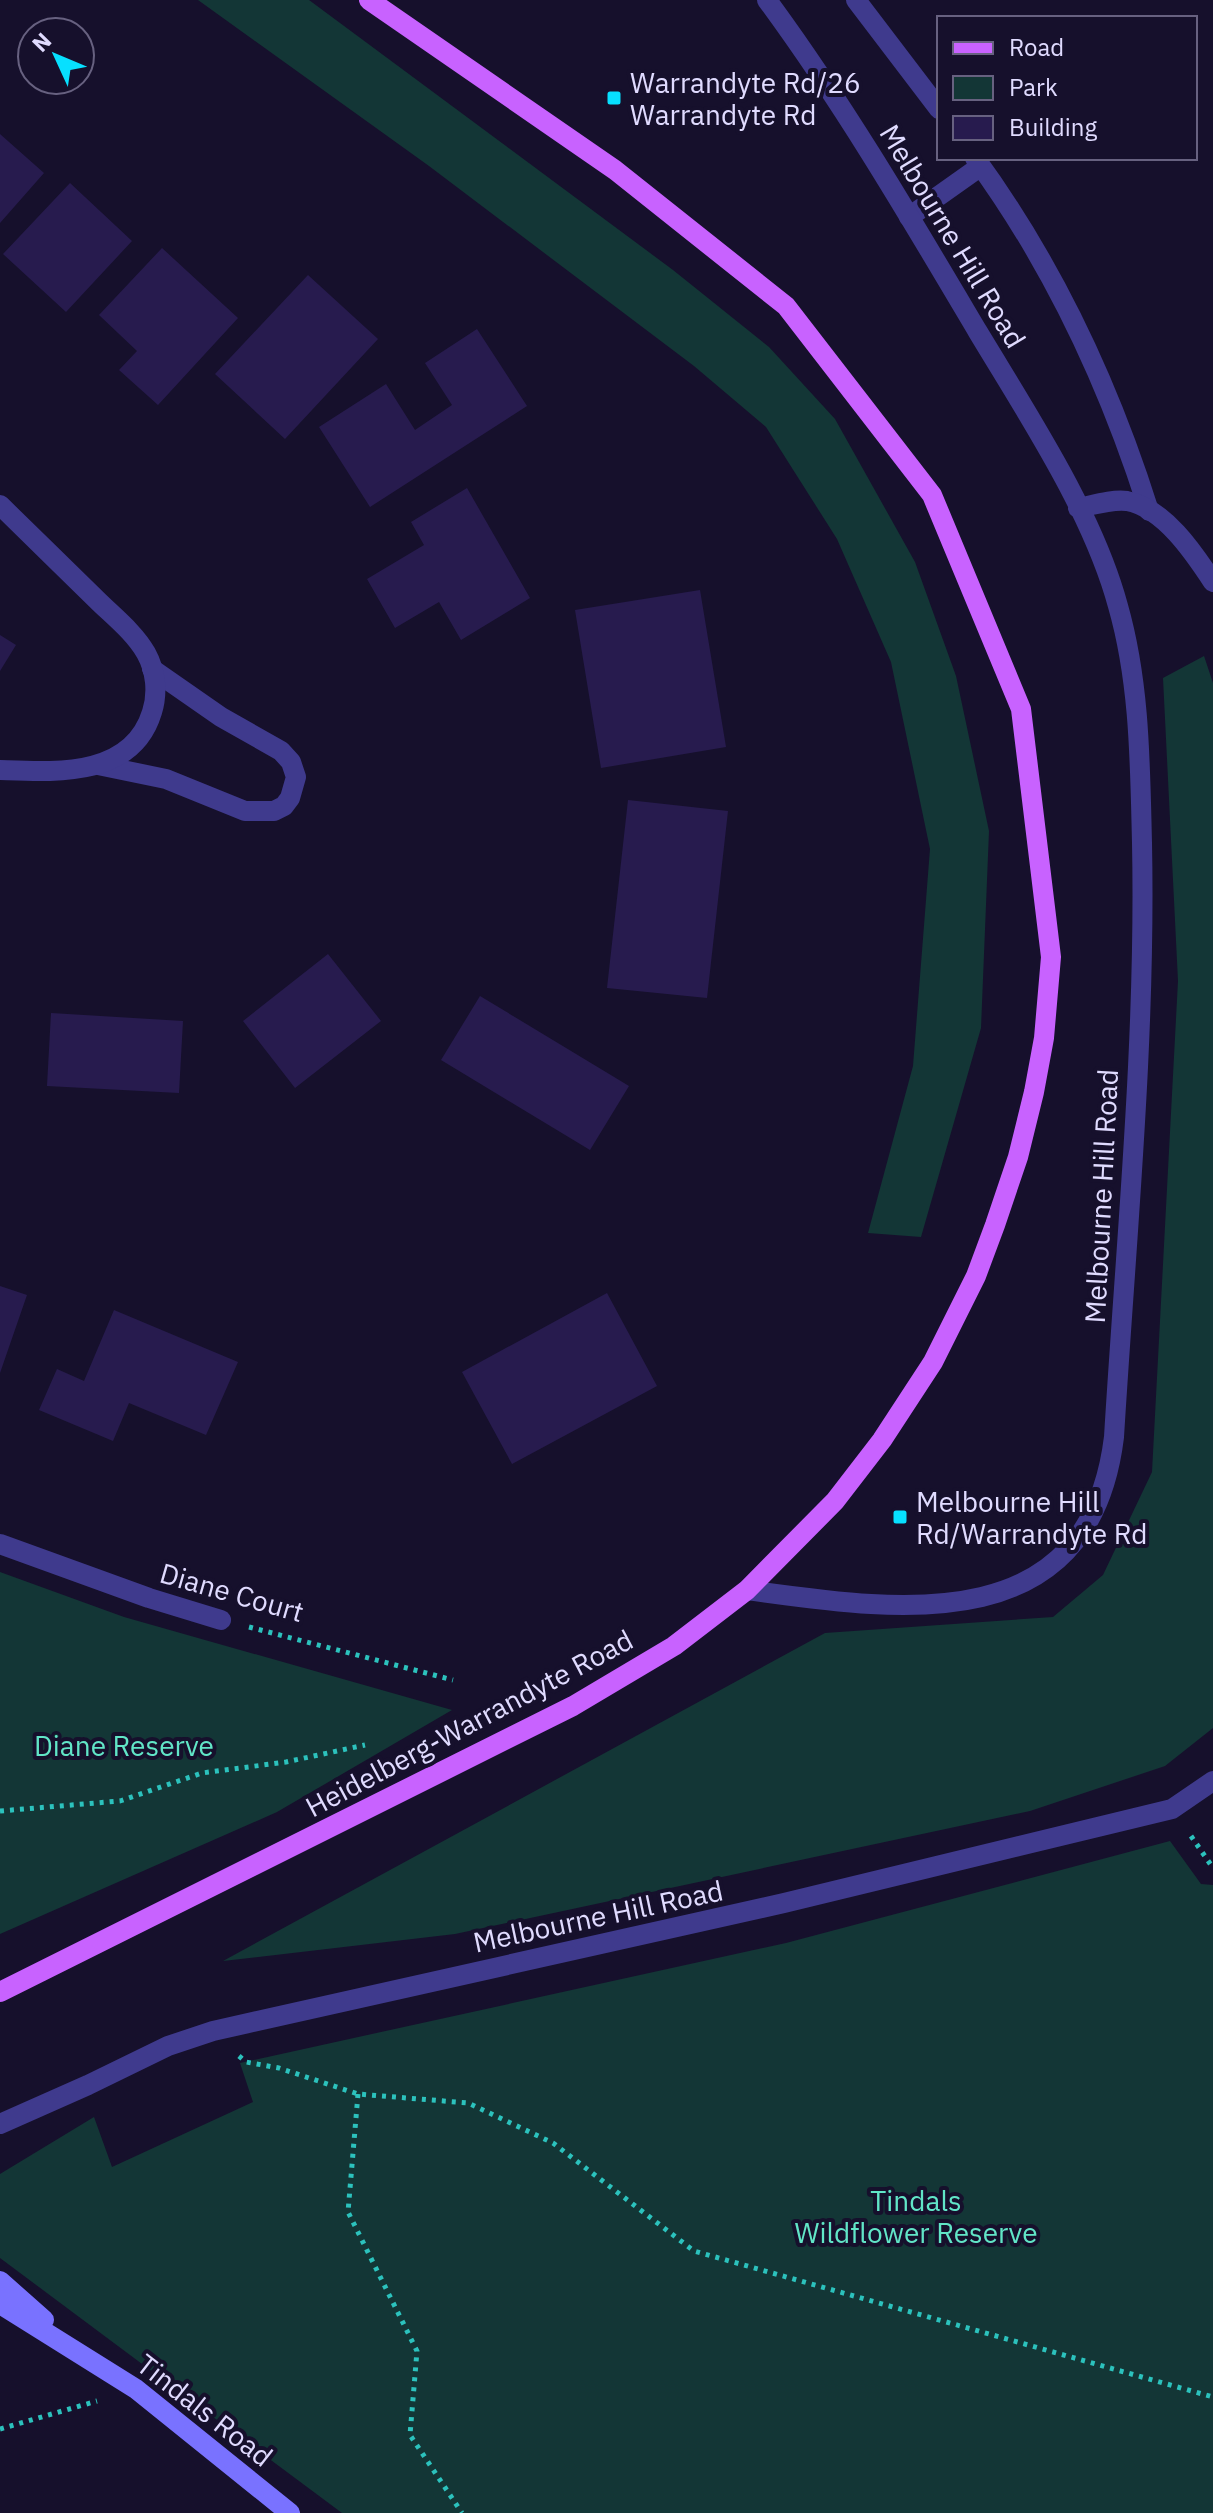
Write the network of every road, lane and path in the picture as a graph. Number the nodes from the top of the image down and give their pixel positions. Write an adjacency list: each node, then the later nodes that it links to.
1 (369, 0): 15 (main road, Heidelberg-Warrandyte Road)
2 (767, 0): 6 (street, Melbourne Hill Road)
3 (856, 0): 4 (street)
4 (937, 106)
5 (978, 162): 6 (street); 9 (street)
6 (909, 217): 8 (street, Melbourne Hill Road)
7 (0, 505): 11 (street)
8 (1078, 508): 9 (street); 15 (street, Melbourne Hill Road)
9 (1149, 511): 10 (street)
10 (1213, 582)
11 (152, 669): 12 (street); 12 (street)
12 (98, 765): 13 (street)
13 (0, 770)
14 (0, 1544): 16 (street, Diane Court)
15 (747, 1590): 23 (main road, Heidelberg-Warrandyte Road)
16 (221, 1620): 17 (path, Diane Court)
17 (453, 1680)
18 (365, 1745): 21 (path)
19 (1213, 1781): 20 (street, Melbourne Hill Road)
20 (1172, 1809): 22 (path); 24 (street, Melbourne Hill Road)
21 (0, 1811)
22 (1213, 1868)
23 (0, 1992)
24 (213, 2031): 25 (path); 26 (street, Melbourne Hill Road)
25 (358, 2094): 31 (path); 34 (path)
26 (0, 2124)
27 (0, 2281): 29 (main road, Tindals Road)
28 (0, 2304): 29 (main road, Tindals Road)
29 (83, 2354): 30 (main road, Tindals Road)
30 (136, 2389): 32 (path); 33 (main road, Tindals Road)
31 (1213, 2397)
32 (0, 2429)
33 (290, 2513)
34 (462, 2513)

